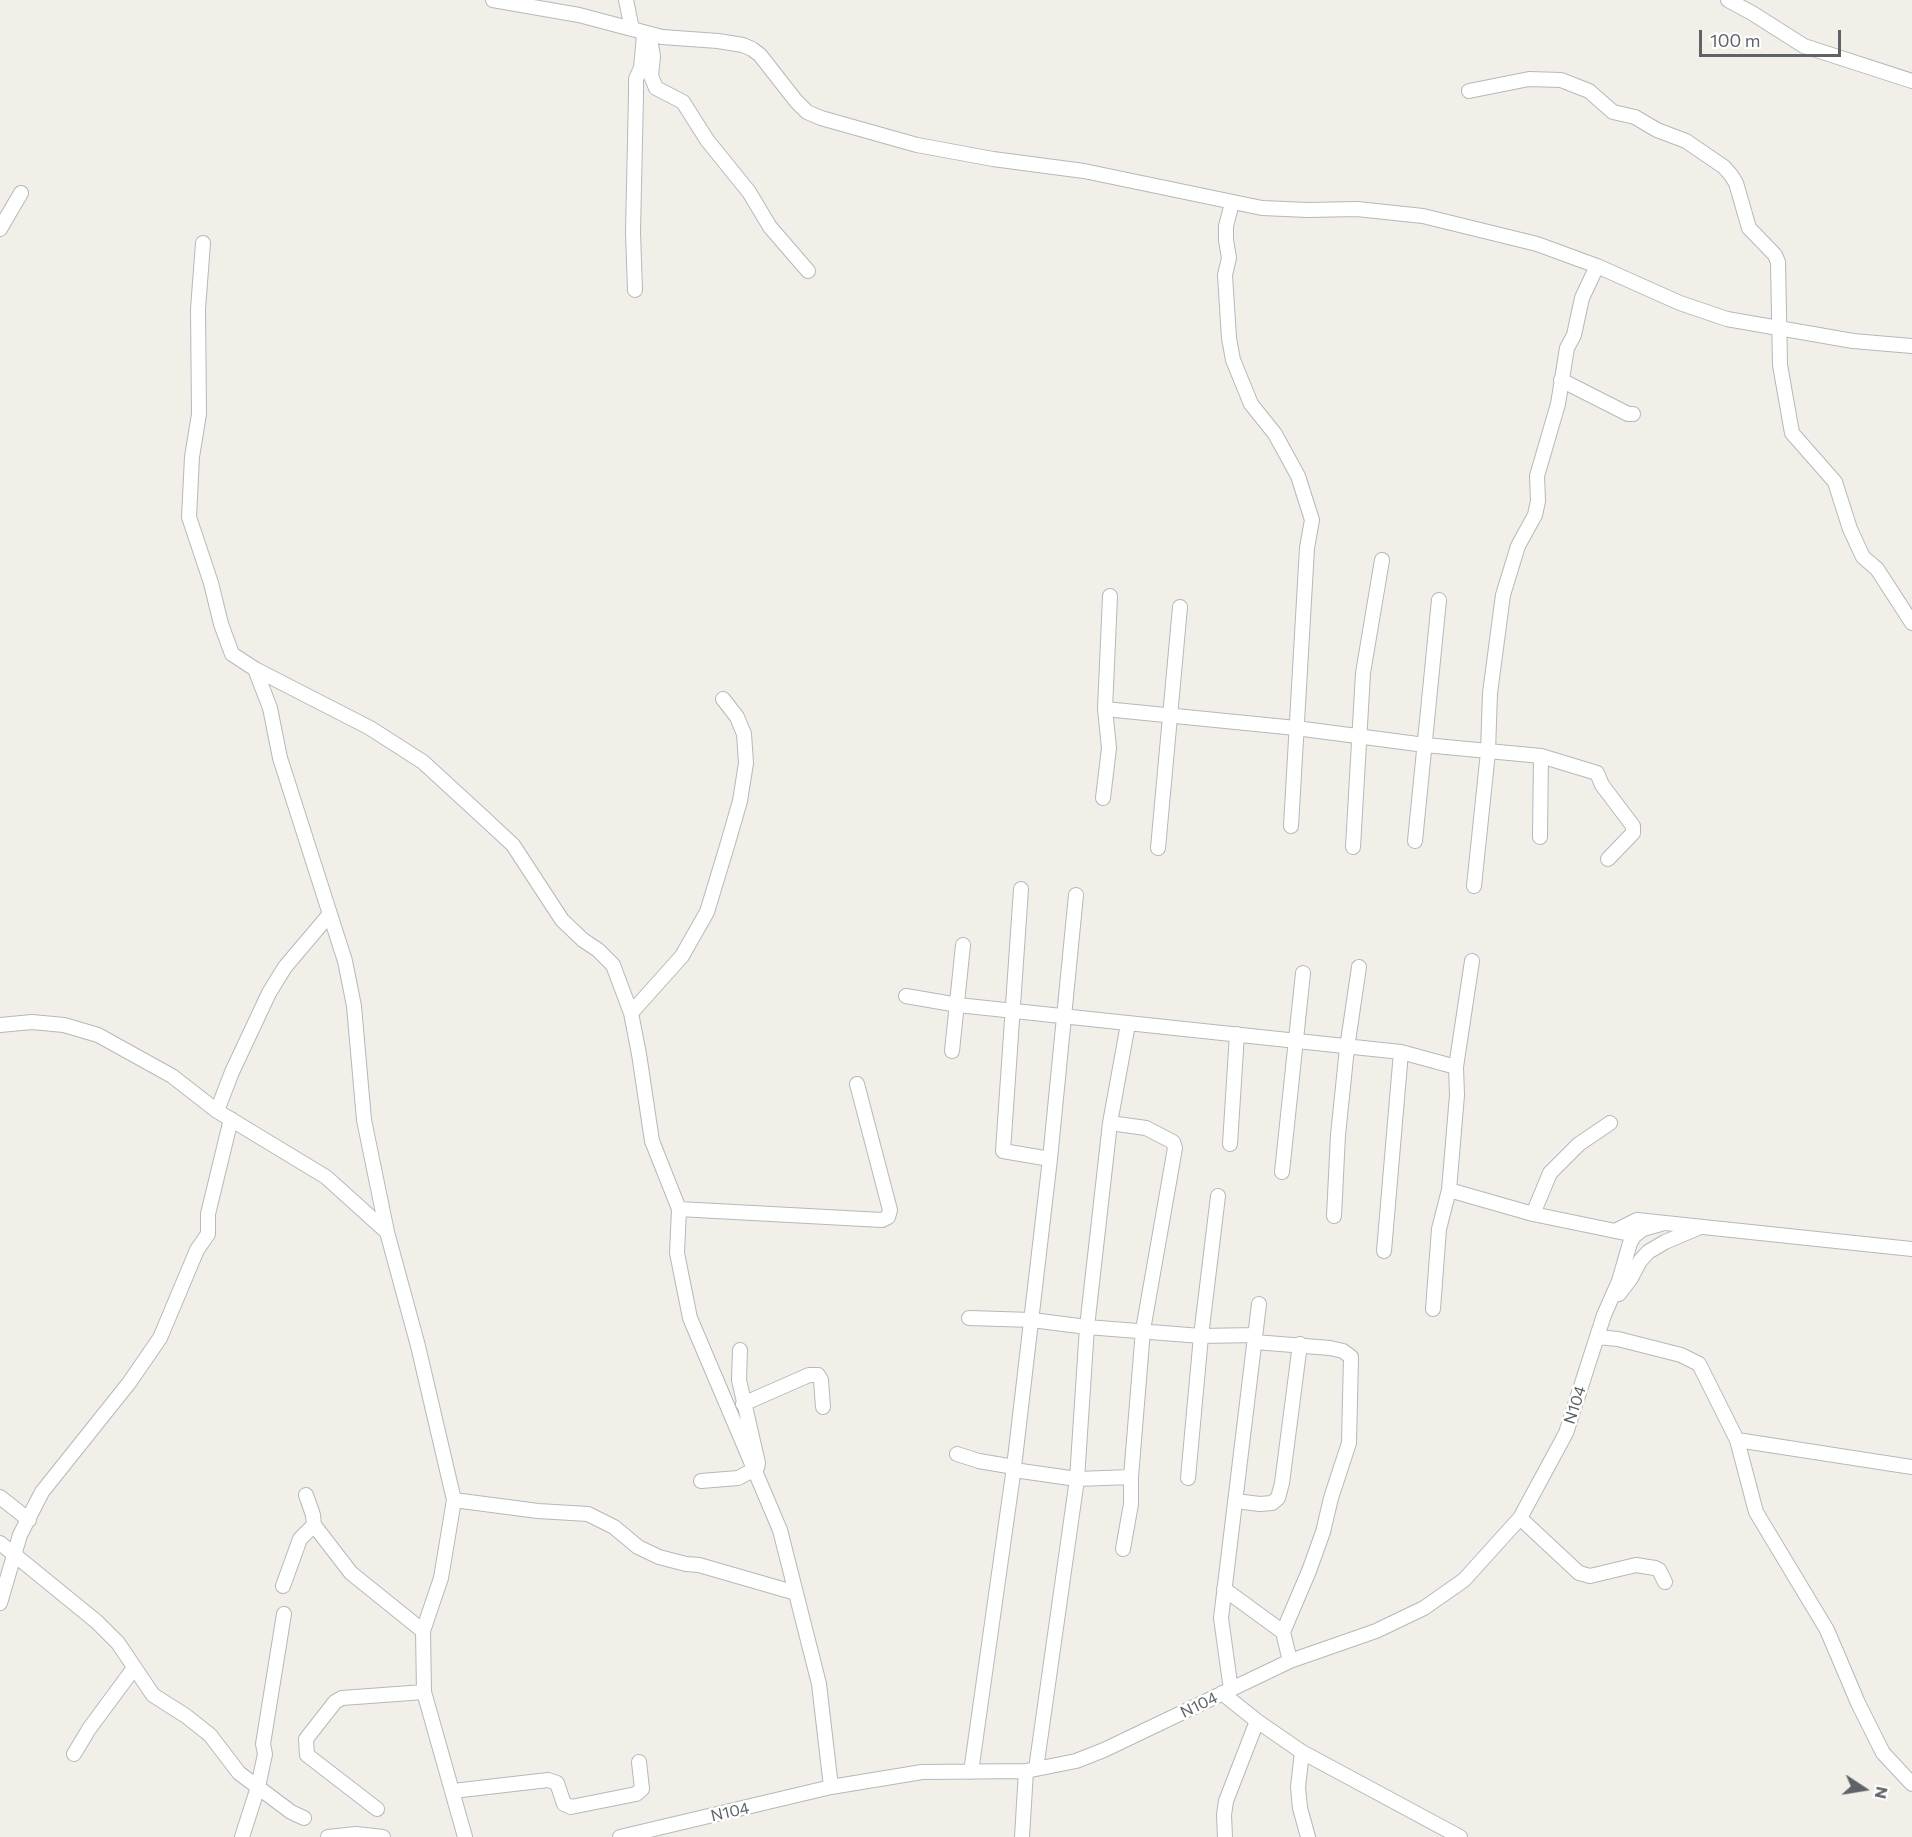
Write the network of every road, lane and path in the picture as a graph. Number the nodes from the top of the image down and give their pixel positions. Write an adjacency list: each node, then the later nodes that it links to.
1 (493, 0): 4 (street)
2 (626, 0): 4 (street)
3 (1728, 0): 5 (street)
4 (642, 32): 8 (street); 12 (street); 13 (street)
5 (1912, 81)
6 (1469, 91): 14 (street)
7 (21, 193): 9 (street)
8 (1232, 203): 11 (street); 27 (street)
9 (0, 229)
10 (203, 243): 23 (street)
11 (1597, 266): 14 (street); 16 (street)
12 (808, 271)
13 (635, 290)
14 (1779, 328): 15 (street); 22 (street)
15 (1912, 346)
16 (1561, 380): 17 (street); 30 (street)
17 (1633, 414)
18 (1382, 561): 28 (street)
19 (1110, 596): 25 (street)
20 (1439, 600): 29 (street)
21 (1180, 607): 26 (street)
22 (1912, 623)
23 (255, 669): 42 (street); 50 (street)
24 (723, 699): 50 (street)
25 (1105, 709): 26 (street); 32 (street)
26 (1171, 715): 27 (street); 37 (street)
27 (1296, 728): 28 (street); 33 (street)
28 (1358, 736): 29 (street); 36 (street)
29 (1425, 745): 30 (street); 35 (street)
30 (1488, 752): 31 (street); 39 (street)
31 (1541, 756): 34 (street); 38 (street)
32 (1103, 798)
33 (1291, 826)
34 (1540, 837)
35 (1415, 841)
36 (1353, 847)
37 (1158, 848)
38 (1608, 859)
39 (1474, 886)
40 (1022, 889): 49 (street)
41 (1076, 896): 51 (street)
42 (329, 915): 61 (street); 76 (street)
43 (963, 945): 48 (street)
44 (1472, 962): 59 (street)
45 (1359, 967): 56 (street)
46 (1303, 973): 55 (street)
47 (906, 996): 48 (street)
48 (958, 1005): 49 (street); 57 (street)
49 (1013, 1011): 51 (street); 66 (street)
50 (631, 1013): 70 (street)
51 (1064, 1015): 52 (street); 66 (street)
52 (1128, 1024): 54 (street); 63 (street)
53 (0, 1025): 61 (street)
54 (1237, 1034): 55 (street); 65 (street)
55 (1296, 1041): 56 (street); 67 (street)
56 (1347, 1048): 58 (street); 72 (street)
57 (952, 1051)
58 (1401, 1052): 59 (street); 79 (street)
59 (1456, 1067): 68 (street)
60 (857, 1084): 70 (street)
61 (217, 1111): 62 (street)
62 (231, 1119): 76 (street); 108 (street)
63 (1110, 1123): 85 (street); 86 (street)
64 (1610, 1123): 71 (street)
65 (1230, 1144)
66 (1050, 1159): 84 (street)
67 (1282, 1172)
68 (1449, 1190): 71 (street); 81 (street)
69 (1218, 1196): 87 (street)
70 (679, 1209): 98 (street)
71 (1533, 1214): 75 (street)
72 (1334, 1216)
73 (1661, 1224): 74 (street, N104); 75 (street); 77 (street, N104)
74 (1700, 1227): 78 (street, N104); 82 (street, N104)
75 (1617, 1230): 77 (street)
76 (387, 1232): 105 (street)
77 (1634, 1236): 82 (street, N104)
78 (1912, 1249)
79 (1384, 1251)
80 (1259, 1304): 89 (street)
81 (1433, 1309)
82 (1604, 1315): 88 (street, N104 / N104)
83 (969, 1318): 84 (street)
84 (1032, 1320): 85 (street); 97 (street)
85 (1087, 1327): 86 (street); 101 (street)
86 (1143, 1330): 87 (street); 99 (street)
87 (1201, 1336): 89 (street); 100 (street)
88 (1597, 1337): 94 (street); 107 (street, N104 / N104)
89 (1255, 1338): 90 (street); 106 (street)
90 (1300, 1344): 106 (street); 120 (street)
91 (740, 1350): 92 (street)
92 (743, 1404): 93 (street); 98 (street)
93 (824, 1407)
94 (1737, 1440): 96 (street); 129 (street)
95 (957, 1454): 97 (street)
96 (1912, 1467)
97 (1014, 1468): 101 (street); 131 (street)
98 (755, 1471): 102 (street); 116 (street)
99 (1131, 1477): 101 (street); 111 (street)
100 (1188, 1478)
101 (1077, 1479): 130 (street)
102 (701, 1481)
103 (306, 1495): 109 (street)
104 (0, 1497): 108 (street)
105 (454, 1500): 116 (street); 119 (street)
106 (1235, 1501): 115 (street)
107 (1521, 1518): 113 (street); 121 (street, N104 / N104)
108 (28, 1520): 112 (street)
109 (314, 1525): 114 (street); 119 (street)
110 (0, 1543): 112 (street)
111 (1123, 1549)
112 (16, 1556): 117 (street); 122 (street)
113 (1665, 1582)
114 (284, 1586)
115 (1224, 1589): 120 (street); 124 (street)
116 (796, 1593): 134 (street)
117 (0, 1603)
118 (284, 1614): 133 (street)
119 (423, 1631): 123 (street)
120 (1283, 1632): 121 (street)
121 (1290, 1661): 124 (street, N104 / N104)
122 (134, 1668): 127 (street); 133 (street)
123 (424, 1692): 135 (street); 136 (street)
124 (1226, 1692): 125 (street); 130 (street, N104 / N104)
125 (1257, 1721): 126 (street); 144 (street)
126 (1302, 1752): 145 (street); 146 (street)
127 (74, 1754)
128 (639, 1762): 135 (street)
129 (1907, 1769): 132 (street)
130 (1031, 1770): 131 (street, N104 / N104); 143 (street)
131 (970, 1772): 134 (street, N104 / N104)
132 (1912, 1784)
133 (258, 1787): 137 (street); 138 (street)
134 (831, 1787): 142 (street, N104 / N104)
135 (453, 1791): 141 (street)
136 (377, 1809)
137 (304, 1818)
138 (242, 1837)
139 (328, 1837): 140 (street)
140 (383, 1837)
141 (465, 1837)
142 (621, 1837)
143 (1022, 1837)
144 (1225, 1837)
145 (1308, 1837)
146 (1460, 1837)

